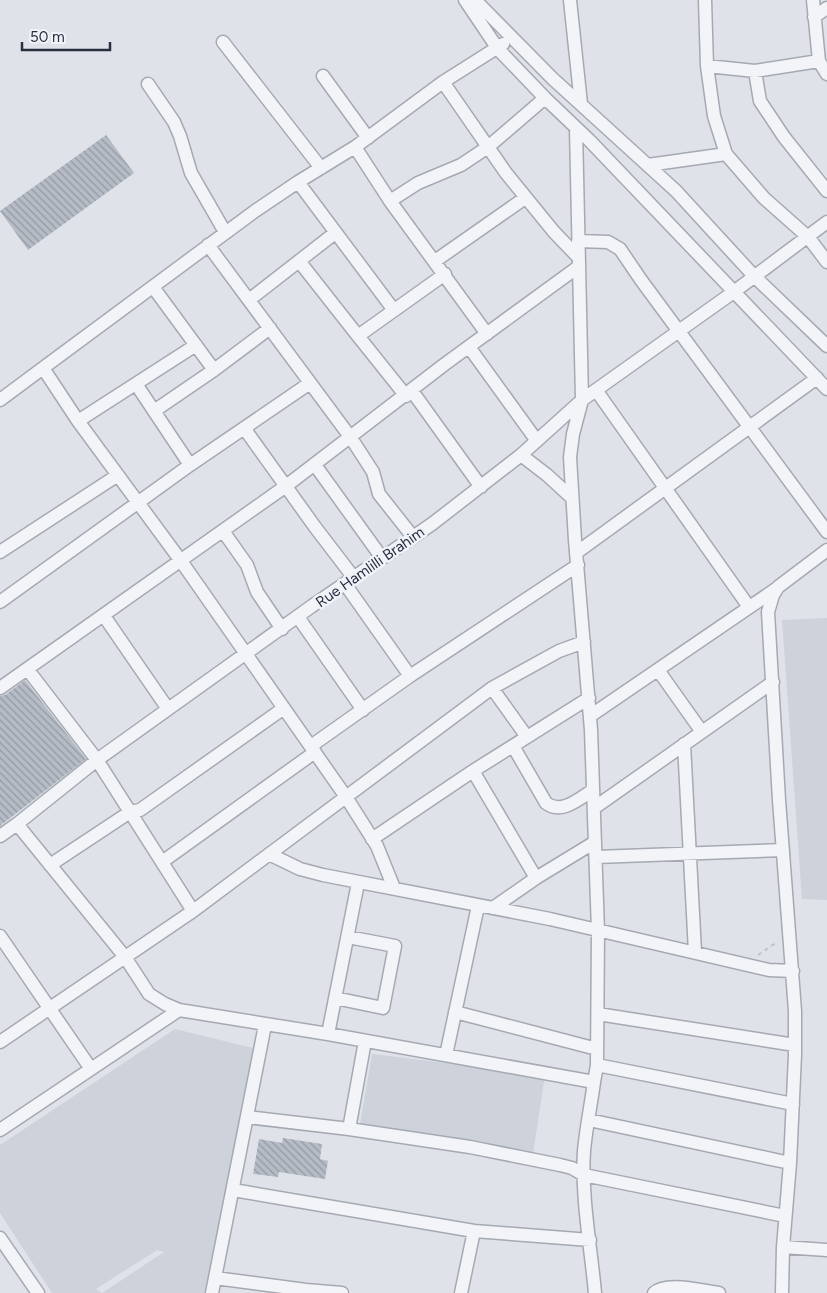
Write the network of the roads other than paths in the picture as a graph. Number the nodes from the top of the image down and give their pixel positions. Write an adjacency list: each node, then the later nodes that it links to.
1 (465, 0): 10 (street)
2 (475, 0): 8 (street)
3 (570, 0): 19 (street)
4 (705, 0): 12 (street)
5 (813, 0): 7 (street)
6 (827, 8): 7 (street)
7 (814, 17): 11 (street)
8 (512, 38): 10 (street); 19 (street)
9 (223, 42): 28 (street)
10 (498, 48): 16 (street); 18 (street)
11 (819, 61): 13 (street); 14 (street)
12 (707, 66): 13 (street); 26 (street)
13 (755, 70): 30 (street)
14 (827, 74)
15 (323, 76): 22 (street)
16 (444, 82): 22 (street); 25 (street)
17 (148, 84): 34 (street)
18 (545, 98): 21 (street); 25 (street)
19 (581, 104): 20 (street)
20 (602, 123): 23 (street); 27 (street)
21 (576, 129): 23 (street); 37 (street)
22 (368, 138): 24 (street)
23 (589, 140): 46 (street)
24 (355, 147): 28 (street); 32 (street)
25 (488, 147): 31 (street); 32 (street)
26 (726, 154): 27 (street); 36 (street)
27 (648, 165): 44 (street)
28 (321, 168): 29 (street)
29 (298, 182): 34 (street); 35 (street)
30 (827, 192)
31 (525, 198): 40 (street); 41 (street)
32 (390, 201): 40 (street)
33 (827, 222): 36 (street, Rue Hamlilli Brahim)
34 (225, 232): 38 (street)
35 (335, 233): 39 (street); 48 (street)
36 (808, 237): 42 (street); 44 (street, Rue Hamlilli Brahim)
37 (578, 242): 41 (street); 50 (street)
38 (208, 244): 45 (street); 47 (street)
39 (299, 261): 47 (street); 52 (street)
40 (435, 261): 43 (street)
41 (578, 262): 51 (street); 65 (street)
42 (827, 262)
43 (445, 274): 48 (street); 51 (street)
44 (754, 276): 46 (street, Rue Hamlilli Brahim); 54 (street)
45 (153, 287): 53 (street); 56 (street)
46 (734, 291): 50 (street, Rue Hamlilli Brahim); 58 (street)
47 (249, 300): 49 (street)
48 (393, 309): 52 (street)
49 (270, 328): 57 (street); 59 (street)
50 (678, 332): 62 (street, Rue Hamlilli Brahim); 68 (street)
51 (487, 334): 55 (street)
52 (358, 336): 63 (street)
53 (196, 345): 57 (street); 60 (street)
54 (827, 346)
55 (469, 347): 63 (street); 71 (street)
56 (43, 368): 64 (street); 67 (street)
57 (214, 370): 66 (street)
58 (817, 378): 61 (street); 68 (street)
59 (310, 383): 69 (street); 70 (street)
60 (136, 384): 66 (street); 67 (street)
61 (827, 389)
62 (596, 390): 65 (street, Rue Hamlilli Brahim); 78 (street)
63 (409, 393): 70 (street); 77 (street)
64 (0, 400)
65 (582, 400): 71 (street, Rue Hamlilli Brahim); 79 (street)
66 (154, 411): 74 (street)
67 (78, 421): 75 (street)
68 (749, 426): 78 (street); 82 (street)
69 (244, 428): 74 (street); 76 (street)
70 (351, 438): 73 (street); 83 (street)
71 (537, 441): 72 (street, Rue Hamlilli Brahim)
72 (521, 455): 77 (street, Rue Hamlilli Brahim); 79 (street)
73 (315, 465): 76 (street); 86 (street)
74 (190, 466): 80 (street)
75 (118, 475): 80 (street); 85 (street)
76 (286, 486): 81 (street); 89 (street)
77 (482, 487): 83 (street, Rue Hamlilli Brahim)
78 (666, 488): 87 (street); 92 (street)
79 (571, 497): 87 (street)
80 (139, 503): 88 (street); 91 (street)
81 (223, 531): 88 (street); 95 (street)
82 (827, 532)
83 (413, 537): 86 (street, Rue Hamlilli Brahim)
84 (827, 550): 90 (street)
85 (0, 552)
86 (382, 558): 89 (street, Rue Hamlilli Brahim)
87 (577, 559): 96 (street); 100 (street)
88 (181, 561): 93 (street); 97 (street)
89 (349, 581): 94 (street, Rue Hamlilli Brahim); 100 (street)
90 (778, 587): 92 (street); 101 (street)
91 (0, 602)
92 (749, 607): 99 (street)
93 (104, 616): 98 (street); 106 (street)
94 (298, 617): 95 (street, Rue Hamlilli Brahim); 107 (street)
95 (282, 629): 97 (street, Rue Hamlilli Brahim)
96 (584, 642): 103 (street); 104 (street)
97 (246, 654): 105 (street); 106 (street, Rue Hamlilli Brahim)
98 (28, 670): 102 (street); 114 (street)
99 (658, 670): 108 (street); 109 (street)
100 (410, 676): 107 (street)
101 (773, 682): 109 (street); 124 (street)
102 (0, 688)
103 (492, 688): 110 (street); 117 (street)
104 (589, 698): 108 (street); 110 (street)
105 (284, 708): 113 (street); 119 (street)
106 (168, 709): 114 (street, Rue Hamlilli Brahim)
107 (363, 710): 113 (street)
108 (590, 716): 116 (street)
109 (702, 732): 111 (street)
110 (526, 738): 112 (street)
111 (684, 744): 118 (street); 125 (street)
112 (513, 746): 115 (street); 116 (street)
113 (313, 749): 117 (street); 128 (street)
114 (97, 760): 119 (street); 120 (street, Rue Hamlilli Brahim)
115 (473, 771): 122 (street); 130 (street)
116 (593, 790): 118 (street)
117 (346, 797): 122 (street); 126 (street)
118 (594, 808): 123 (street)
119 (130, 812): 128 (street); 129 (street)
120 (17, 824): 121 (street, Rue Hamlilli Brahim); 129 (street)
121 (0, 836)
122 (372, 839): 132 (street)
123 (595, 842): 127 (street); 130 (street)
124 (783, 850): 125 (street); 141 (street)
125 (689, 853): 127 (street); 139 (street)
126 (269, 854): 131 (street); 135 (street)
127 (596, 857): 136 (street)
128 (162, 862): 135 (street)
129 (50, 865): 140 (street)
130 (536, 878): 134 (street)
131 (358, 883): 132 (street); 137 (street)
132 (394, 888): 133 (street)
133 (478, 906): 134 (street); 145 (street)
134 (493, 908): 136 (street)
135 (193, 911): 140 (street)
136 (598, 931): 139 (street); 146 (street)
137 (348, 937): 142 (street); 142 (street)
138 (1, 938): 143 (street)
139 (695, 952): 141 (street)
140 (124, 957): 143 (street); 144 (street)
141 (793, 971): 151 (street)
142 (335, 998): 148 (street)
143 (49, 1008): 150 (street); 155 (street)
144 (179, 1010): 147 (street); 155 (street)
145 (454, 1012): 152 (street); 153 (street)
146 (598, 1014): 151 (street); 152 (street)
147 (265, 1024): 148 (street); 158 (street)
148 (328, 1034): 149 (street)
149 (365, 1041): 153 (street); 160 (street)
150 (0, 1042)
151 (795, 1045): 157 (street)
152 (597, 1049): 154 (street)
153 (446, 1055): 156 (street)
154 (597, 1065): 156 (street); 157 (street)
155 (91, 1069): 161 (street)
156 (594, 1082): 159 (street)
157 (793, 1104): 162 (street)
158 (247, 1117): 160 (street); 164 (street)
159 (589, 1120): 162 (street); 163 (street)
160 (349, 1129): 163 (street)
161 (0, 1130)
162 (790, 1162): 165 (street)
163 (584, 1175): 165 (street); 168 (street)
164 (233, 1190): 166 (street); 171 (street)
165 (785, 1216): 169 (street)
166 (474, 1231): 168 (street); 175 (street)
167 (0, 1238): 172 (street)
168 (590, 1240): 176 (street)
169 (783, 1247): 170 (street); 179 (street)
170 (827, 1250)
171 (215, 1278): 173 (street); 174 (street)
172 (38, 1293)
173 (212, 1293)
174 (342, 1293)
175 (461, 1293)
176 (595, 1293)
177 (654, 1293): 178 (street)
178 (719, 1293)
179 (782, 1293)

